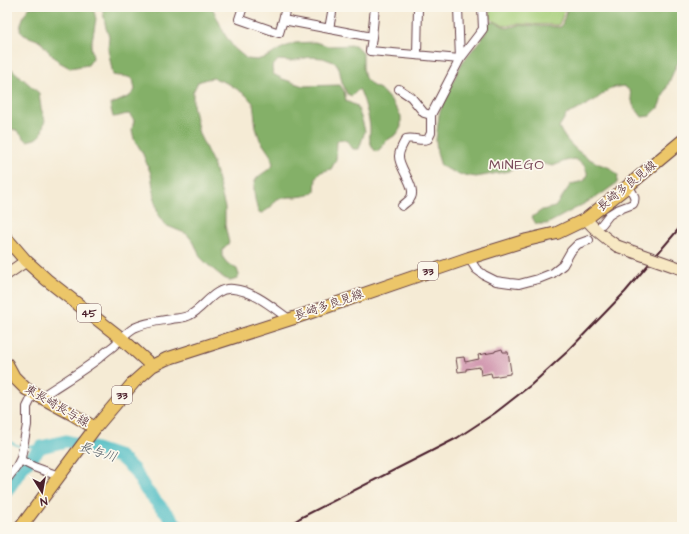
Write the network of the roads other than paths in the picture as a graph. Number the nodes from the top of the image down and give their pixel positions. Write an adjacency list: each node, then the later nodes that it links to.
1 (243, 7): 8 (street)
2 (286, 7): 8 (street)
3 (334, 7): 9 (street)
4 (375, 7): 10 (street)
5 (418, 7): 11 (street)
6 (458, 7): 12 (street)
7 (482, 7): 12 (street)
8 (283, 20): 9 (street)
9 (329, 29): 10 (street)
10 (372, 37): 11 (street)
11 (417, 55): 12 (street)
12 (460, 59): 14 (street)
13 (399, 89): 14 (street)
14 (431, 115): 17 (street)
15 (682, 141): 16 (main road, 長崎多良見線 / 33)
16 (628, 186): 18 (main road, 長崎多良見線 / 33); 19 (street)
17 (402, 206)
18 (586, 219): 22 (main road, 長崎多良見線 / 33); 24 (street, bridge)
19 (602, 224)
20 (7, 239): 23 (main road, 45)
21 (589, 240): 22 (street)
22 (469, 258): 26 (main road, 長崎多良見線 / 33)
23 (26, 261): 25 (street); 27 (main road, 45)
24 (682, 269)
25 (7, 274)
26 (288, 319): 27 (street); 29 (main road, 長崎多良見線 / 33)
27 (120, 338): 29 (main road, 45); 30 (street)
28 (7, 364): 30 (main road, 東長崎長与線)
29 (152, 366): 31 (main road, 長崎多良見線 / 33)
30 (37, 395): 31 (main road, 東長崎長与線); 32 (street)
31 (93, 431): 33 (main road, 長崎多良見線 / 33)
32 (21, 460): 33 (street); 34 (street)
33 (59, 476): 35 (main road, 長崎多良見線 / 33)
34 (7, 479)
35 (23, 526)

